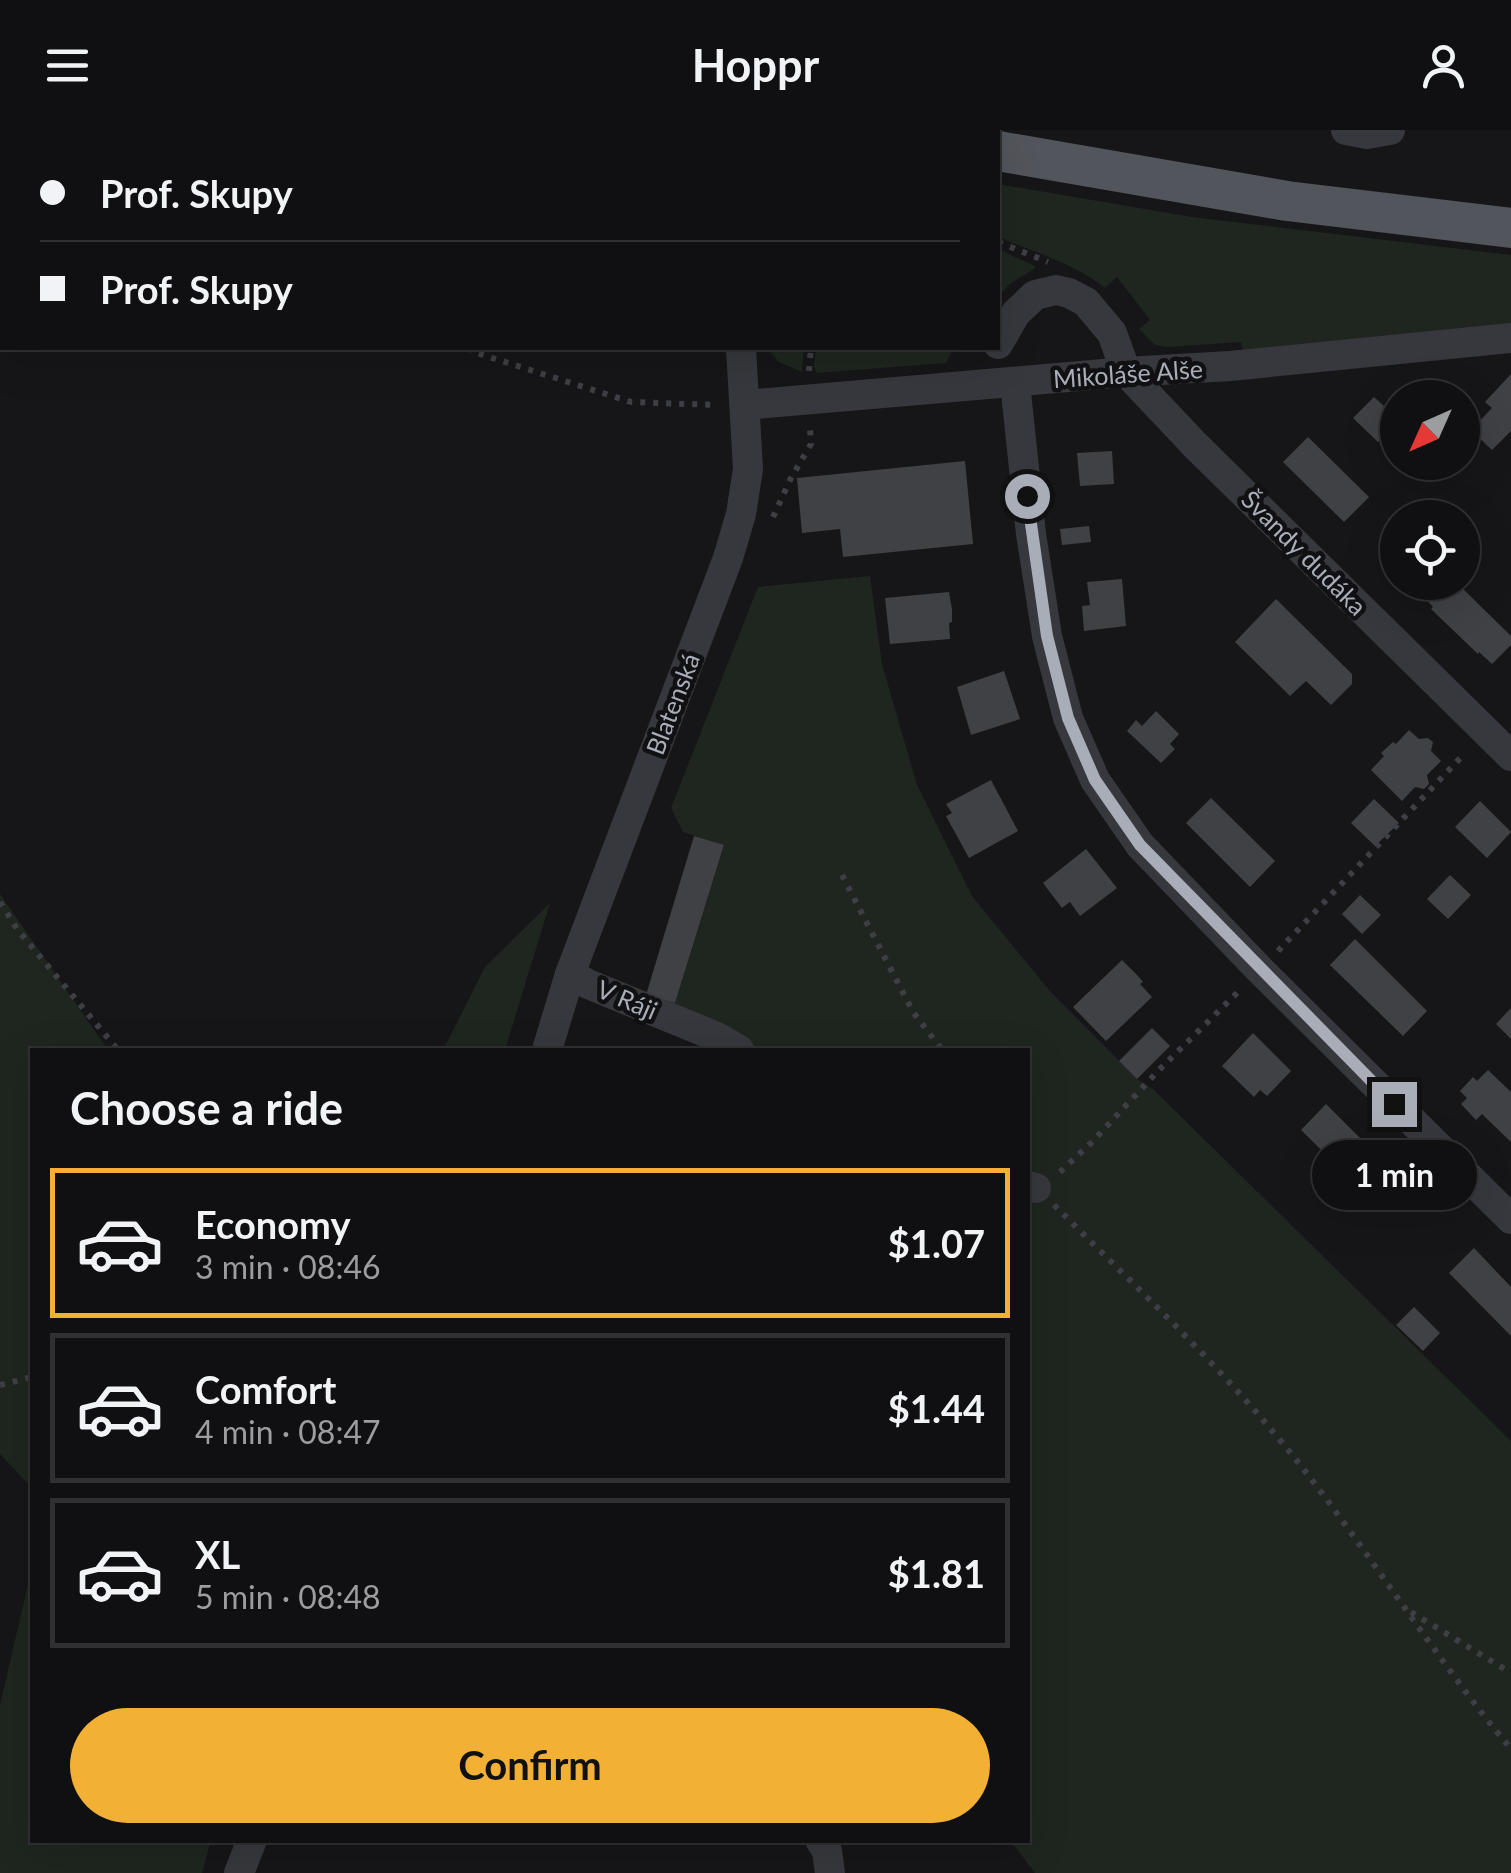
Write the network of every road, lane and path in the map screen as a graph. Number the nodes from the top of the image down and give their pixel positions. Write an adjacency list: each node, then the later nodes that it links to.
1 (1346, 130): 2 (street)
2 (1390, 130)
3 (1000, 152): 4 (main road)
4 (1511, 228)
5 (1511, 338): 10 (street, Mikoláše Alše)
6 (1000, 341): 10 (street, Švandy dudáka)
7 (471, 350): 13 (path)
8 (741, 350): 13 (street, Blatenská)
9 (995, 350): 12 (street, Švandy dudáka)
10 (1126, 372): 11 (street, Mikoláše Alše); 14 (street, Švandy dudáka)
11 (1015, 383): 12 (street, Mikoláše Alše); 18 (street)
12 (978, 385): 13 (street, Mikoláše Alše)
13 (745, 405): 19 (street, Blatenská)
14 (1486, 731): 15 (street, Švandy dudáka); 18 (path)
15 (1511, 756)
16 (842, 875): 23 (path)
17 (0, 902): 20 (path)
18 (1260, 970): 24 (path); 25 (street)
19 (570, 974): 21 (street, Blatenská); 22 (street, V Ráji)
20 (116, 1048)
21 (548, 1048)
22 (736, 1048)
23 (941, 1048)
24 (1032, 1187): 28 (path)
25 (1511, 1218)
26 (30, 1378): 27 (path)
27 (0, 1385)
28 (1406, 1609): 29 (path); 30 (path)
29 (1511, 1673)
30 (1511, 1749)
31 (251, 1843): 33 (street)
32 (822, 1843): 34 (street)
33 (239, 1873)
34 (830, 1873)

